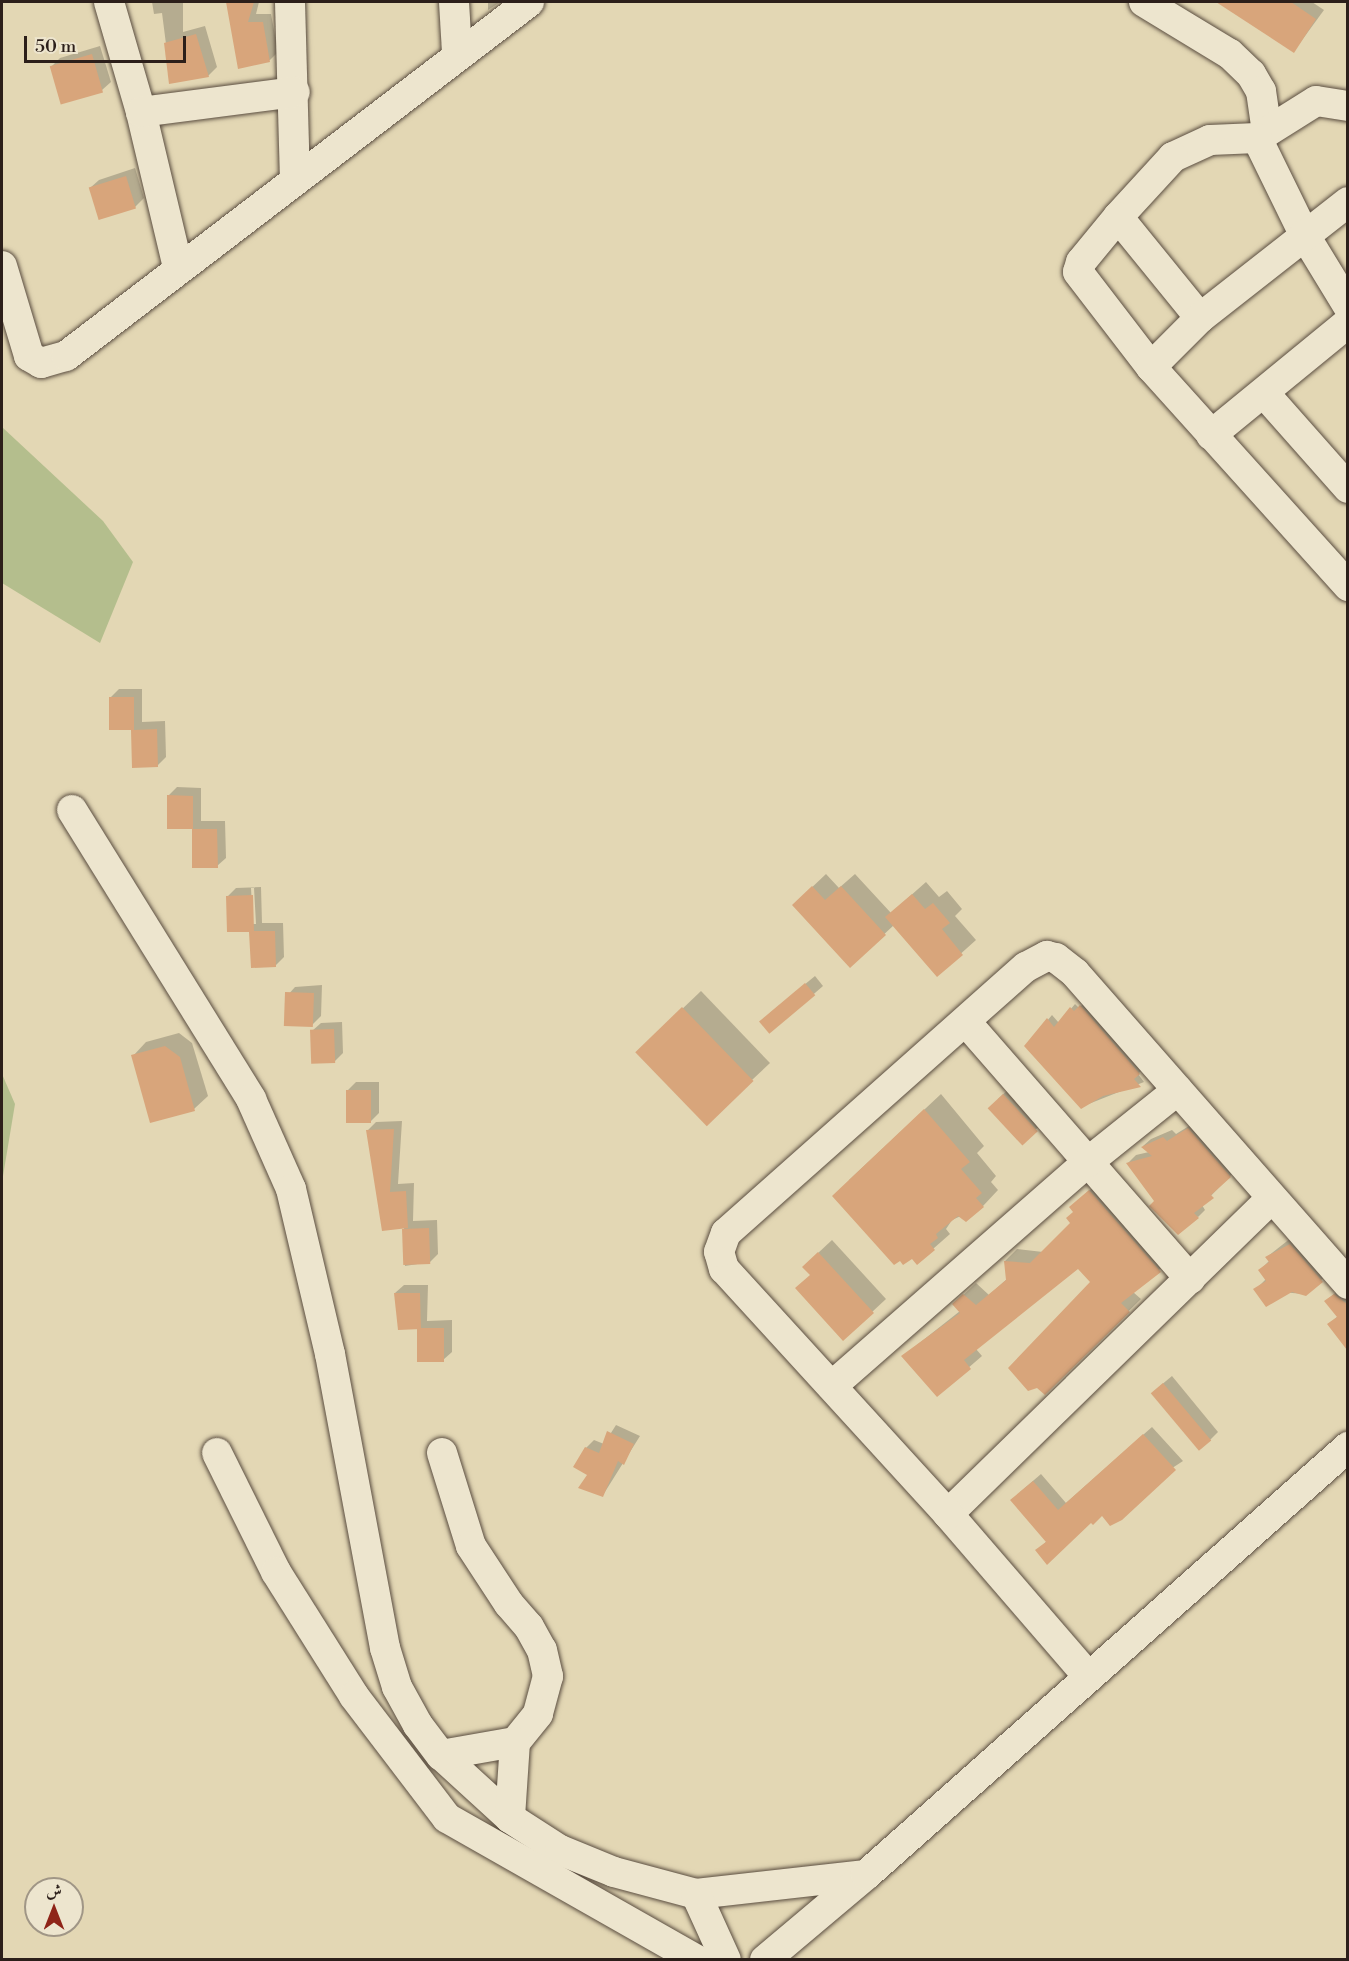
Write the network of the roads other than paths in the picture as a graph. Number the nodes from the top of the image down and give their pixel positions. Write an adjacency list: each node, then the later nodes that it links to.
1 (109, 2): 9 (street)
2 (290, 2): 7 (street)
3 (454, 2): 6 (street)
4 (529, 2): 6 (street)
5 (1144, 2): 10 (street)
6 (457, 53): 11 (street)
7 (295, 92): 9 (street); 11 (street)
8 (1347, 106): 10 (street)
9 (141, 112): 16 (street)
10 (1262, 135): 13 (street); 14 (street)
11 (295, 177): 16 (street)
12 (1347, 202): 14 (street)
13 (1118, 217): 18 (street); 20 (street)
14 (1305, 234): 17 (street); 18 (street)
15 (2, 266): 16 (street)
16 (178, 267)
17 (1347, 306)
18 (1200, 318): 20 (street)
19 (1347, 322): 21 (street)
20 (1151, 367): 22 (street)
21 (1264, 393): 22 (street); 23 (street)
22 (1211, 435): 24 (street)
23 (1347, 488)
24 (1344, 576)
25 (72, 810): 41 (street)
26 (966, 1022): 27 (street); 28 (street); 32 (street)
27 (1178, 1090): 28 (street); 29 (street)
28 (1088, 1162): 30 (street); 32 (street)
29 (1270, 1200): 30 (street); 31 (street)
30 (1190, 1279): 38 (street)
31 (1347, 1284)
32 (832, 1385): 38 (street)
33 (1347, 1447): 37 (street)
34 (217, 1453): 45 (street)
35 (442, 1453): 40 (street)
36 (1347, 1468): 37 (street)
37 (1311, 1478): 39 (street)
38 (948, 1514): 39 (street)
39 (1087, 1675): 43 (street)
40 (515, 1742): 41 (street); 42 (street)
41 (441, 1755): 42 (street)
42 (510, 1818): 44 (street)
43 (866, 1875): 44 (street); 47 (street)
44 (696, 1894): 46 (street)
45 (697, 1959)
46 (726, 1959)
47 (765, 1959)

